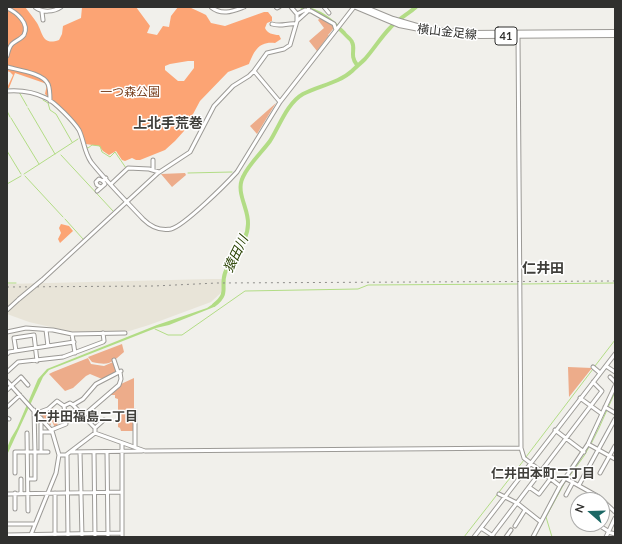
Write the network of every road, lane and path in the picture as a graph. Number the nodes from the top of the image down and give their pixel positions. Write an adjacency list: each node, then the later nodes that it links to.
1 (35, 7): 13 (street)
2 (61, 7): 13 (street)
3 (211, 7): 4 (street)
4 (244, 7)
5 (276, 7): 6 (street)
6 (279, 7)
7 (291, 7): 15 (street)
8 (324, 7): 14 (street)
9 (355, 7): 17 (main road, 横山金足線 / 41); 21 (street)
10 (364, 7): 17 (main road, 横山金足線 / 41)
11 (7, 8): 25 (street)
12 (308, 9): 15 (street); 18 (street); 21 (street)
13 (43, 11): 16 (street)
14 (329, 13)
15 (297, 14): 18 (street)
16 (43, 20)
17 (392, 20): 19 (main road, 横山金足線 / 41)
18 (296, 22): 20 (street); 27 (street)
19 (400, 23): 22 (main road, 横山金足線 / 41); 24 (main road, 横山金足線 / 41)
20 (272, 24)
21 (337, 28): 30 (street)
22 (615, 32)
23 (615, 35): 24 (main road, 横山金足線 / 41)
24 (518, 36): 99 (street)
25 (7, 56)
26 (7, 67): 29 (street)
27 (254, 71): 30 (street); 33 (street)
28 (7, 91): 29 (street)
29 (50, 101): 34 (street)
30 (280, 102): 39 (street)
31 (153, 160): 32 (street)
32 (153, 170): 33 (street); 36 (street)
33 (159, 172): 39 (street)
34 (106, 178): 35 (street); 36 (street)
35 (103, 181): 37 (street); 37 (street)
36 (111, 184): 39 (street)
37 (101, 187): 38 (street)
38 (97, 191)
39 (127, 202): 40 (street, bridge)
40 (7, 310)
41 (33, 329): 42 (street); 43 (street); 47 (street)
42 (46, 330): 46 (street); 49 (street)
43 (7, 332)
44 (103, 333): 45 (street); 46 (street); 52 (street)
45 (125, 333)
46 (72, 334): 48 (street)
47 (34, 335): 50 (street); 51 (street)
48 (74, 342): 49 (street); 52 (street)
49 (48, 346): 50 (street)
50 (35, 348): 51 (street); 56 (street)
51 (16, 351): 53 (street)
52 (75, 353): 56 (street)
53 (7, 354)
54 (615, 354): 57 (street)
55 (114, 360): 60 (street)
56 (37, 361): 59 (street)
57 (606, 366): 61 (street); 62 (street)
58 (594, 368): 62 (street)
59 (7, 372)
60 (119, 372): 75 (street); 84 (street)
61 (615, 372)
62 (600, 373): 65 (street)
63 (610, 378): 66 (street)
64 (7, 381): 68 (street)
65 (593, 382): 71 (street); 74 (street)
66 (615, 382)
67 (28, 384): 68 (street)
68 (12, 386): 70 (street); 72 (street)
69 (615, 386): 73 (street)
70 (7, 390)
71 (602, 391): 73 (street); 77 (street)
72 (20, 395): 78 (street); 80 (street)
73 (610, 396): 79 (street)
74 (580, 398): 77 (street); 89 (street)
75 (73, 405): 76 (street); 84 (street)
76 (64, 406): 80 (street); 90 (street)
77 (591, 406): 83 (street); 94 (street)
78 (7, 407)
79 (607, 408): 82 (street); 83 (street)
80 (34, 410): 85 (street); 103 (street)
81 (135, 411): 98 (street)
82 (615, 413)
83 (602, 414): 96 (street)
84 (83, 416): 88 (street)
85 (41, 418): 90 (street); 91 (street)
86 (615, 419): 100 (street)
87 (104, 420): 88 (street)
88 (95, 428): 93 (street)
89 (555, 430): 94 (street); 115 (street)
90 (52, 431): 91 (street); 111 (street)
91 (41, 432): 104 (street)
92 (27, 433): 102 (street)
93 (95, 433): 95 (street); 112 (street)
94 (566, 438): 110 (street); 116 (street)
95 (122, 443): 98 (street); 109 (street)
96 (588, 444): 100 (street); 110 (street)
97 (615, 446): 113 (street)
98 (135, 447): 101 (street)
99 (521, 448): 101 (street); 115 (street)
100 (598, 450): 113 (street); 124 (street)
101 (145, 451): 109 (street)
102 (28, 452): 103 (street); 117 (street); 122 (street)
103 (35, 452): 104 (street); 122 (street)
104 (42, 452): 105 (street)
105 (48, 452)
106 (80, 452): 107 (street); 112 (street); 135 (street)
107 (94, 452): 108 (street); 136 (street)
108 (107, 452): 109 (street); 137 (street)
109 (122, 452): 127 (street)
110 (584, 452): 120 (street)
111 (59, 454): 112 (street); 132 (street)
112 (69, 454): 134 (street)
113 (610, 456): 114 (street); 118 (street)
114 (615, 459)
115 (530, 463): 116 (street); 141 (street)
116 (542, 471): 119 (street); 126 (street)
117 (15, 473)
118 (600, 473)
119 (551, 478): 125 (street); 126 (street)
120 (565, 478): 123 (street); 125 (street)
121 (21, 479): 130 (street)
122 (28, 479): 131 (street)
123 (573, 482): 124 (street); 140 (street)
124 (579, 485): 128 (street)
125 (560, 486): 147 (street)
126 (529, 487): 142 (street)
127 (122, 492): 137 (street); 161 (street)
128 (590, 492)
129 (15, 493): 130 (street); 138 (street); 143 (street)
130 (21, 493): 131 (street)
131 (28, 493): 132 (street); 145 (street)
132 (48, 493): 133 (street); 149 (street)
133 (55, 493): 134 (street); 165 (street)
134 (68, 493): 135 (street); 157 (street)
135 (81, 493): 136 (street); 158 (street)
136 (94, 493): 137 (street); 159 (street)
137 (108, 493): 160 (street)
138 (7, 494)
139 (499, 494): 141 (street)
140 (566, 495)
141 (505, 496): 142 (street); 151 (street)
142 (517, 503): 144 (street); 167 (street)
143 (15, 509)
144 (526, 510): 147 (street); 150 (street)
145 (28, 511)
146 (615, 518): 152 (street)
147 (541, 522): 169 (street)
148 (7, 524): 149 (street)
149 (35, 524): 163 (street)
150 (515, 526)
151 (481, 528): 166 (street); 167 (street)
152 (610, 528)
153 (511, 530): 168 (street)
154 (608, 532): 155 (street); 170 (street)
155 (615, 534)
156 (7, 535): 162 (street)
157 (68, 535): 158 (street); 165 (street)
158 (82, 535): 159 (street)
159 (95, 535): 160 (street)
160 (108, 535): 161 (street)
161 (122, 535)
162 (15, 536): 163 (street)
163 (31, 536): 164 (street)
164 (42, 536): 165 (street)
165 (55, 536)
166 (474, 537)
167 (492, 537)
168 (506, 537)
169 (533, 537)
170 (606, 537)

